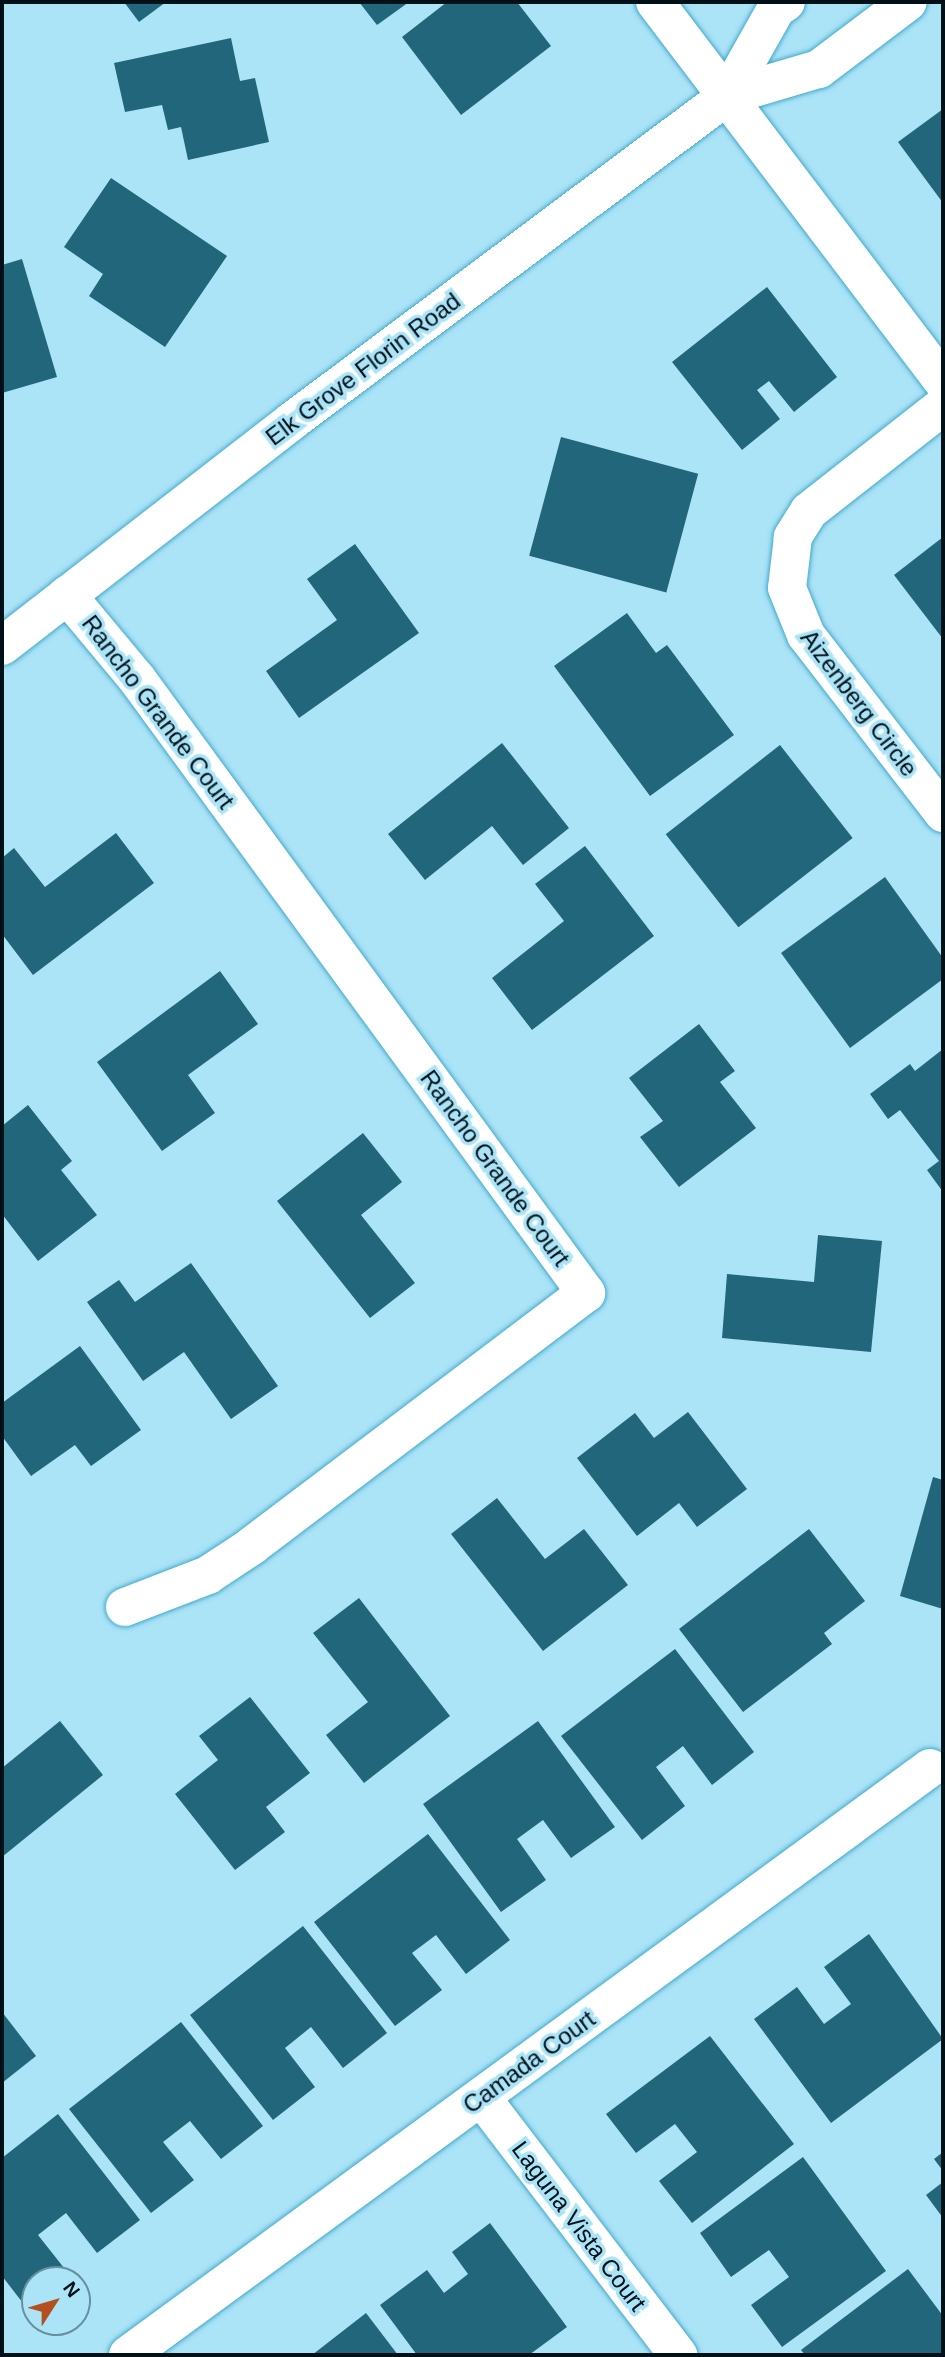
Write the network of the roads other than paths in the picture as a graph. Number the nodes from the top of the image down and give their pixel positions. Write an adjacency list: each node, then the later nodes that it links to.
1 (655, 2): 4 (street)
2 (786, 2): 4 (street, Elk Grove Florin Road)
3 (908, 2): 4 (street, Elk Grove Florin Road)
4 (727, 96): 5 (street); 7 (street, Elk Grove Florin Road)
5 (943, 380)
6 (943, 406): 9 (street, Aizenberg Circle)
7 (67, 595): 8 (street, Elk Grove Florin Road); 10 (street, Rancho Grande Court)
8 (2, 646)
9 (943, 813)
10 (125, 1607)
11 (930, 1768): 12 (street, Camada Court)
12 (481, 2097): 13 (street, Camada Court); 14 (street, Laguna Vista Court)
13 (128, 2355)
14 (678, 2355)

